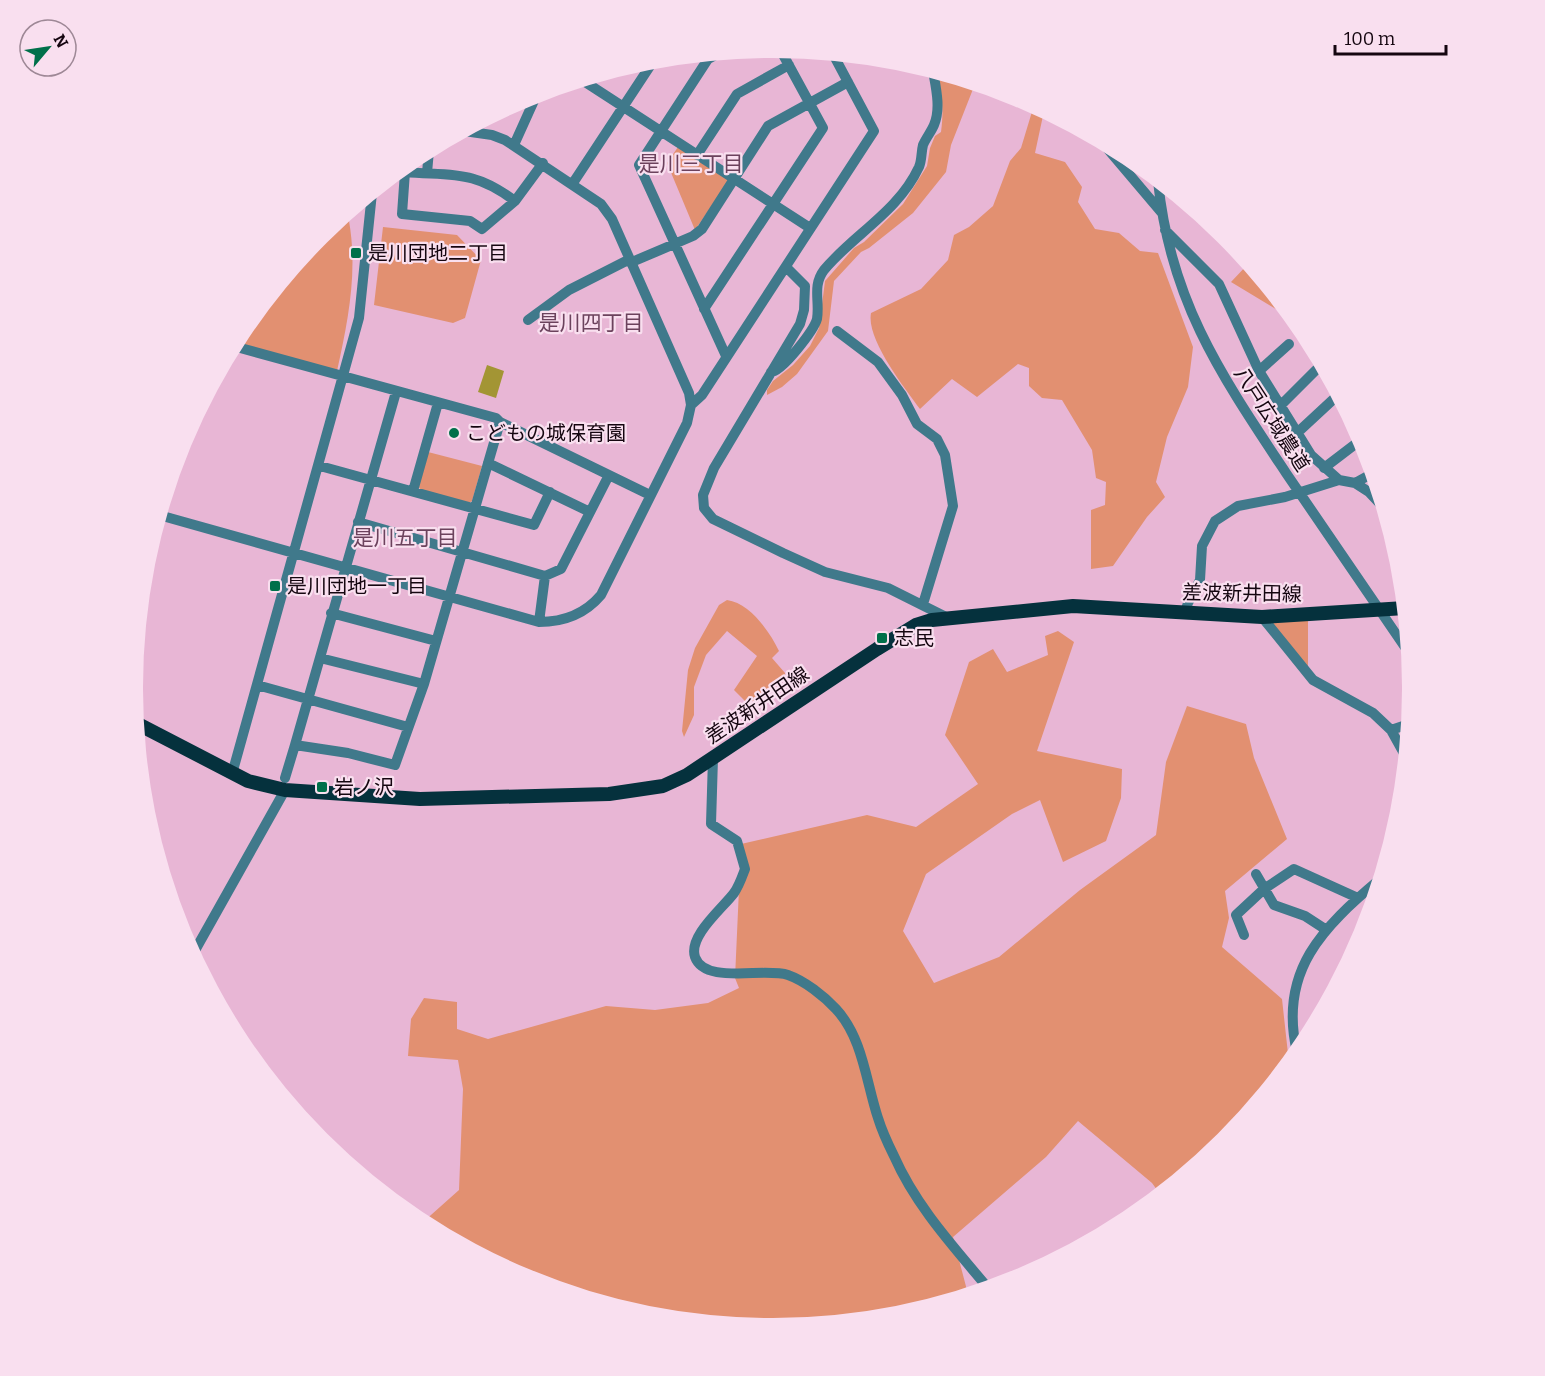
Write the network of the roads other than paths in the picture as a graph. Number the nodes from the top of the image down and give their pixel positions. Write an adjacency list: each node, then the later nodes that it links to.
1 (785, 59): 4 (street)
2 (706, 62): 12 (street)
3 (837, 62): 7 (street)
4 (789, 65): 9 (street); 15 (street)
5 (647, 72): 11 (street)
6 (935, 80): 42 (street)
7 (848, 82): 9 (street); 29 (street)
8 (591, 86): 11 (street)
9 (810, 103): 22 (street); 27 (street)
10 (531, 106): 14 (street)
11 (624, 108): 12 (street); 23 (street)
12 (661, 131): 15 (street); 31 (street)
13 (476, 133): 14 (street)
14 (514, 145): 17 (street)
15 (697, 155): 22 (street)
16 (428, 162): 20 (street)
17 (543, 163): 23 (street); 25 (street)
18 (1120, 164): 28 (street)
19 (413, 172): 20 (street)
20 (427, 173): 25 (street)
21 (405, 178): 25 (street)
22 (734, 179): 27 (street); 31 (street)
23 (573, 183): 32 (street)
24 (1159, 191): 28 (street, 八戸広域農道)
25 (515, 201)
26 (371, 204): 43 (street)
27 (774, 204): 29 (street); 34 (street)
28 (1161, 213): 30 (street, 八戸広域農道)
29 (810, 228): 33 (street)
30 (1165, 230): 41 (street); 62 (street, 八戸広域農道)
31 (675, 244): 32 (street); 34 (street)
32 (631, 261): 35 (street); 47 (street)
33 (786, 267): 39 (street); 42 (street)
34 (704, 309): 39 (street)
35 (528, 320)
36 (837, 331): 74 (street)
37 (1289, 344): 41 (street)
38 (242, 349): 43 (street)
39 (726, 356): 47 (street)
40 (1316, 370): 48 (street)
41 (1259, 371): 48 (street)
42 (771, 372): 74 (street)
43 (344, 378): 44 (street); 53 (street)
44 (396, 392): 46 (street); 57 (street)
45 (1332, 400): 50 (street)
46 (438, 403): 49 (street); 60 (street)
47 (691, 405): 63 (street)
48 (1279, 407): 50 (street)
49 (500, 422): 52 (street); 55 (street)
50 (1297, 433): 54 (street)
51 (1353, 446): 54 (street)
52 (488, 463): 61 (street); 65 (street)
53 (320, 466): 57 (street); 70 (street)
54 (1324, 468): 58 (street)
55 (609, 475): 63 (street); 66 (street)
56 (1365, 477): 59 (street)
57 (370, 480): 60 (street); 68 (street)
58 (1339, 480): 59 (street); 62 (street)
59 (1355, 483): 64 (street)
60 (413, 491): 65 (street)
61 (550, 492): 65 (street); 66 (street)
62 (1300, 493): 76 (street, 八戸広域農道); 77 (street)
63 (650, 495): 81 (street)
64 (1372, 495)
65 (474, 508): 69 (street)
66 (590, 512): 72 (street)
67 (166, 517): 70 (street)
68 (358, 522): 69 (street); 71 (street)
69 (462, 553): 72 (street); 73 (street)
70 (294, 554): 71 (street); 86 (street)
71 (344, 567): 73 (street); 78 (street)
72 (545, 576): 81 (street)
73 (449, 597): 81 (street); 82 (street)
74 (923, 604): 79 (street)
75 (1397, 609): 76 (main road, 差波新井田線)
76 (1379, 610): 80 (main road, 差波新井田線); 83 (street, 八戸広域農道)
77 (1185, 612): 79 (main road, 差波新井田線); 80 (main road, 差波新井田線)
78 (331, 613): 82 (street); 84 (street)
79 (946, 617): 94 (main road, 差波新井田線)
80 (1262, 617): 91 (street)
81 (539, 622)
82 (436, 641): 85 (street)
83 (1400, 641)
84 (320, 658): 85 (street); 87 (street)
85 (424, 684): 89 (street)
86 (257, 685): 87 (street); 95 (street)
87 (307, 698): 89 (street); 92 (street)
88 (144, 727): 95 (main road, 差波新井田線)
89 (408, 727): 92 (street)
90 (1401, 727): 91 (street)
91 (1391, 730): 93 (street)
92 (295, 745): 96 (street)
93 (1399, 745)
94 (713, 758): 96 (main road, 差波新井田線); 105 (street)
95 (232, 774): 96 (main road, 差波新井田線)
96 (285, 784): 103 (street)
97 (1256, 874): 99 (street)
98 (1370, 888): 100 (street)
99 (1264, 889): 100 (street); 101 (street); 102 (street)
100 (1358, 898): 101 (street)
101 (1324, 929): 104 (street)
102 (1245, 935)
103 (198, 945)
104 (1295, 1039)
105 (982, 1281)

